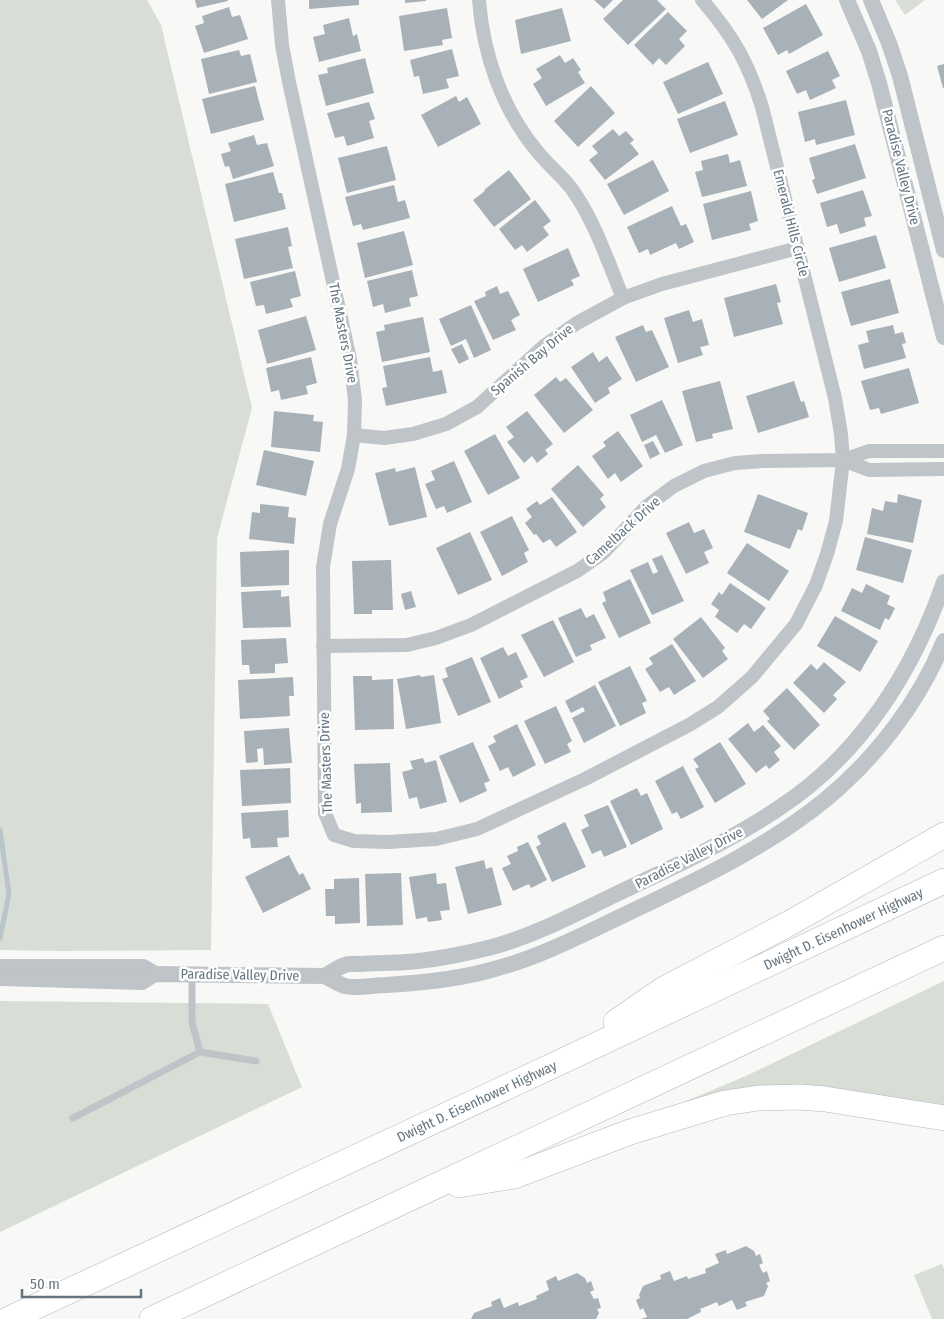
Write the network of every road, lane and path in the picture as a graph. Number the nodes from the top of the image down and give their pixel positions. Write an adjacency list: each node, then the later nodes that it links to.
1 (278, 0): 12 (street, The Masters Drive)
2 (479, 0): 10 (street)
3 (702, 0): 8 (street, Emerald Hills Circle)
4 (847, 0): 7 (street, Paradise Valley Drive)
5 (871, 0): 6 (street, Paradise Valley Drive)
6 (942, 232): 7 (street); 9 (street, Paradise Valley Drive)
7 (919, 238): 11 (street, Paradise Valley Drive)
8 (798, 248): 10 (street, Spanish Bay Drive); 14 (street, Emerald Hills Circle)
9 (944, 250)
10 (623, 298): 12 (street, Spanish Bay Drive)
11 (944, 337)
12 (354, 435): 18 (street, The Masters Drive)
13 (944, 451): 14 (street, Camelback Drive)
14 (843, 460): 15 (street, Camelback Drive); 18 (street, Camelback Drive); 18 (street, The Masters Drive)
15 (944, 469)
16 (944, 582): 25 (street, Paradise Valley Drive)
17 (944, 641): 25 (street, Paradise Valley Drive)
18 (323, 646)
19 (944, 835): 29 (highway)
20 (944, 881): 29 (highway, Dwight D. Eisenhower Highway)
21 (944, 948): 32 (highway)
22 (0, 967): 23 (street, Paradise Valley Drive)
23 (155, 974): 24 (street, Paradise Valley Drive); 26 (street, Paradise Valley Drive)
24 (192, 975): 25 (street, Paradise Valley Drive); 27 (lane)
25 (324, 976)
26 (0, 978)
27 (200, 1052): 28 (lane); 30 (lane)
28 (256, 1061)
29 (552, 1066): 33 (highway, Dwight D. Eisenhower Highway)
30 (73, 1118)
31 (944, 1118): 32 (highway)
32 (429, 1190): 34 (highway)
33 (10, 1319)
34 (152, 1319)

